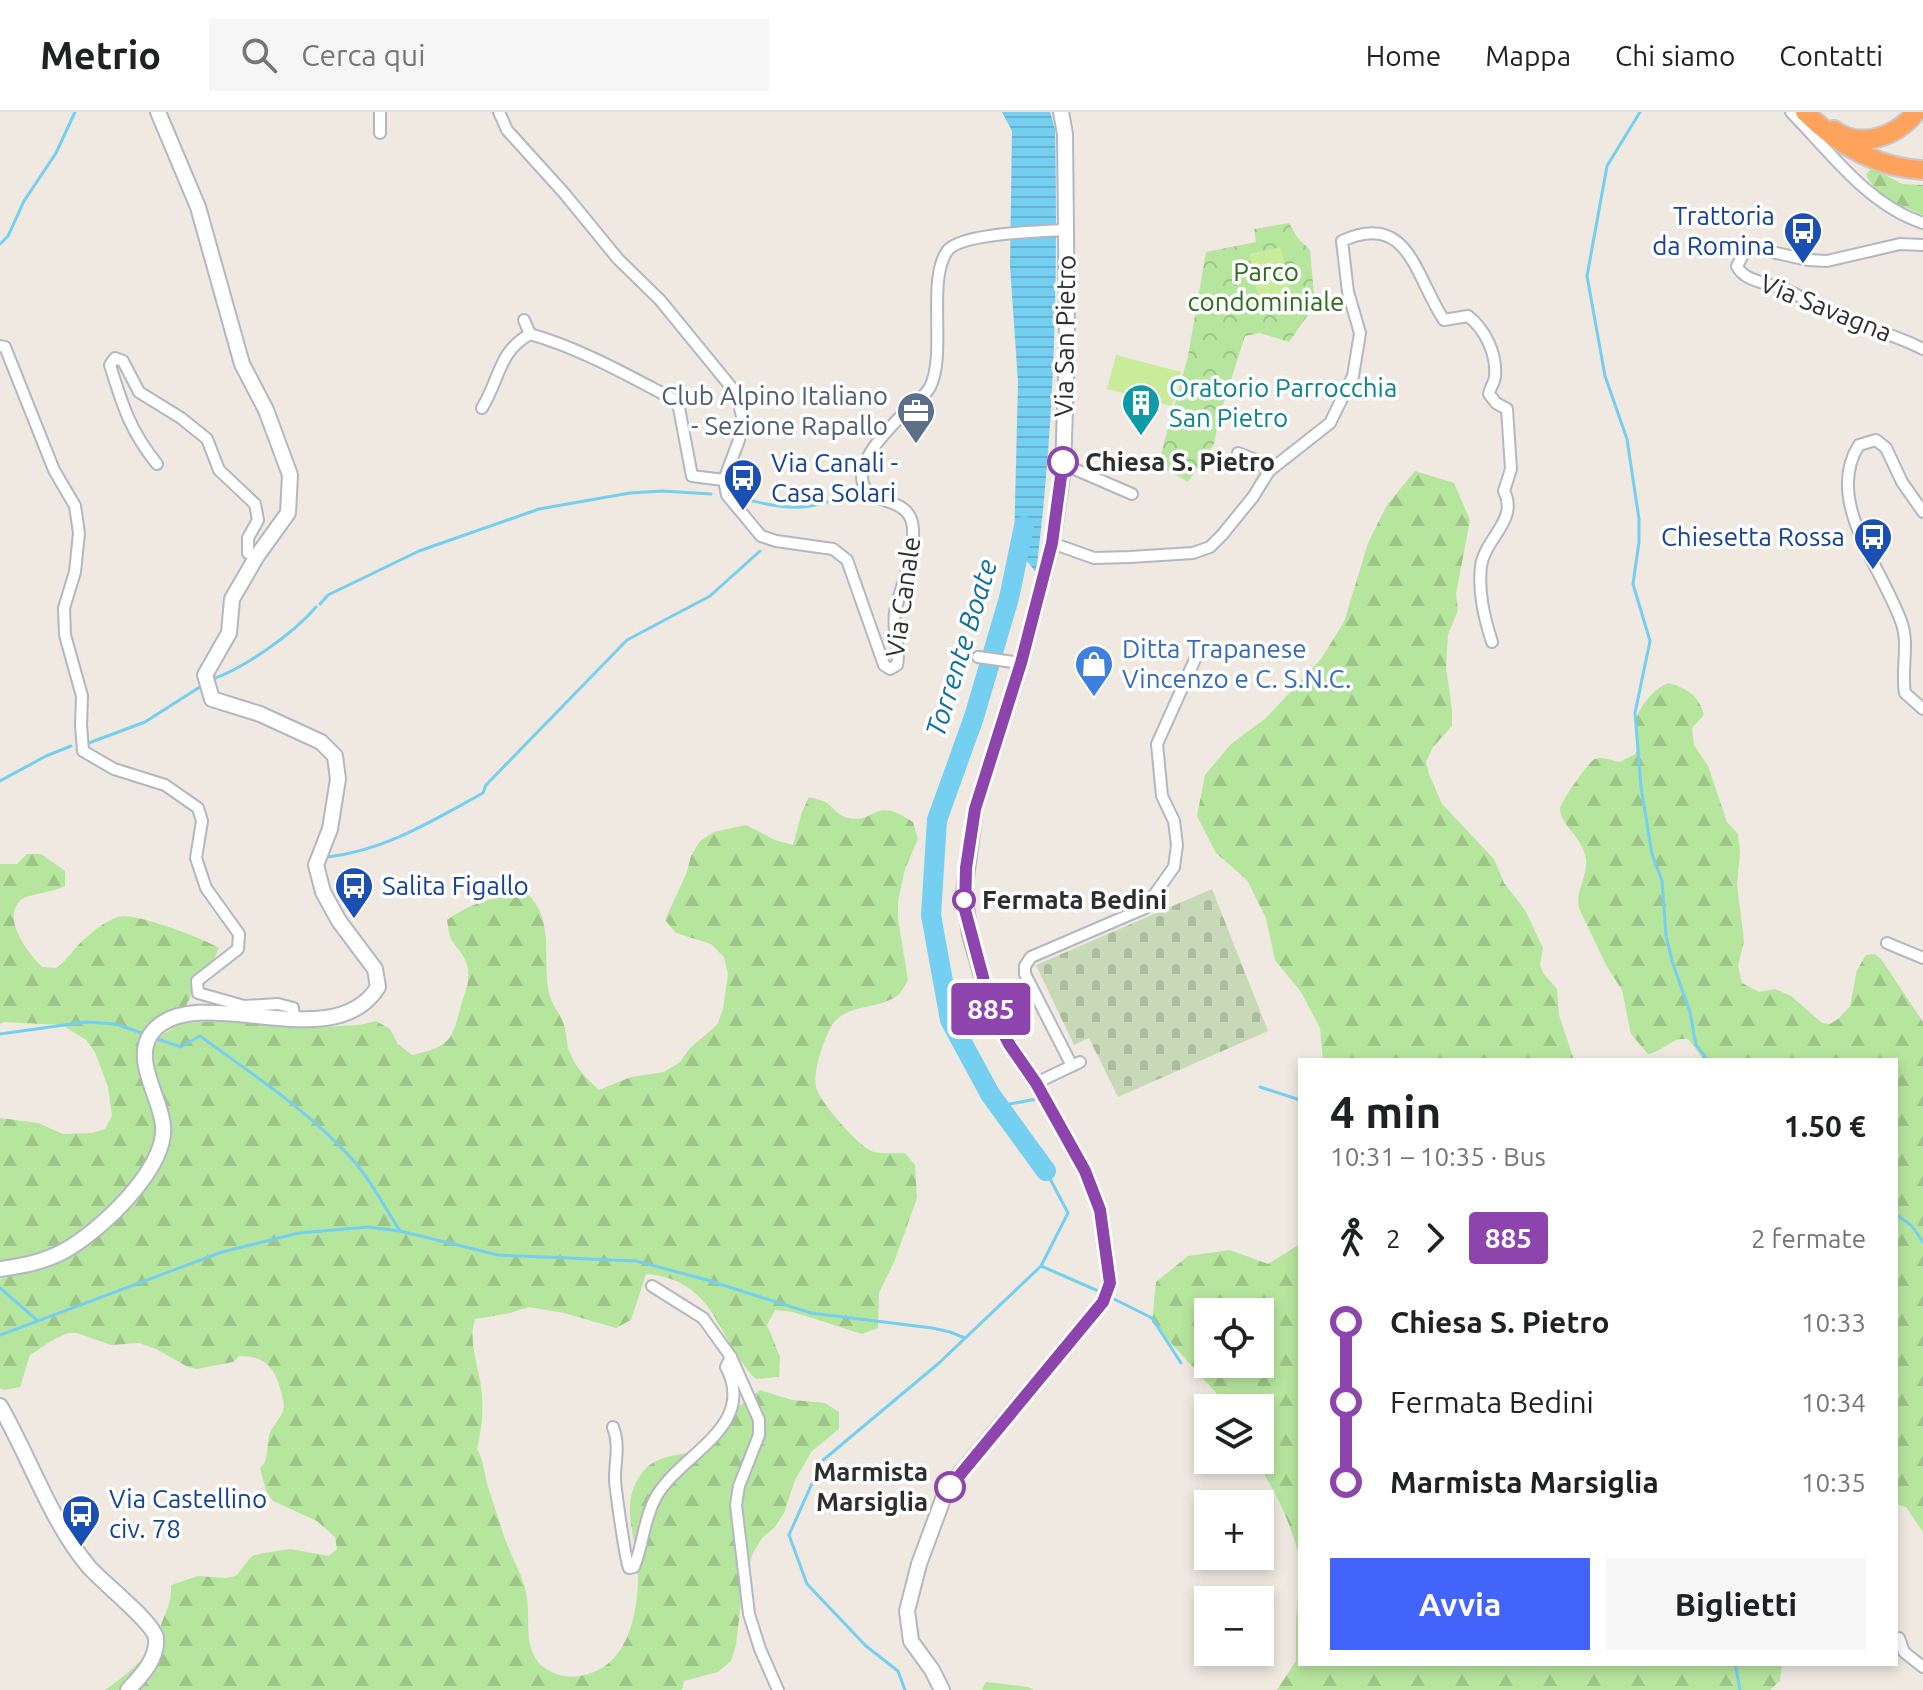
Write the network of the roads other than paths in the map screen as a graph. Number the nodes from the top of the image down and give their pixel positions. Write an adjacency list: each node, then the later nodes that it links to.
1 (158, 112): 27 (street)
2 (380, 112): 9 (street)
3 (499, 112): 23 (street)
4 (1061, 112): 12 (street, Via San Pietro)
5 (1791, 112): 11 (street)
6 (1805, 112): 10 (highway)
7 (1814, 112): 8 (highway)
8 (1916, 112)
9 (380, 133)
10 (1923, 170)
11 (1923, 223)
12 (1063, 230): 21 (street, Via San Pietro); 23 (street, Via Canale)
13 (1923, 245): 17 (street, Via Savagna)
14 (524, 320): 15 (street)
15 (530, 334): 18 (street); 23 (street)
16 (0, 346): 35 (street)
17 (1923, 349)
18 (482, 408)
19 (1238, 453): 22 (street)
20 (157, 464): 27 (street)
21 (1063, 469): 24 (street); 26 (street, Via San Pietro)
22 (1269, 471): 26 (street); 28 (street)
23 (724, 480)
24 (1132, 494)
25 (1923, 512): 32 (street)
26 (1052, 543): 31 (street, Via San Pietro)
27 (257, 556): 35 (street)
28 (1492, 642)
29 (1197, 655): 36 (street)
30 (982, 657): 31 (street)
31 (1021, 663): 36 (street, Via San Pietro)
32 (1923, 709)
33 (1887, 943): 34 (street)
34 (1923, 958)
35 (294, 1017): 37 (street)
36 (1036, 1083): 46 (street, Via San Pietro)
37 (0, 1269)
38 (652, 1286): 39 (street)
39 (731, 1357): 41 (street); 45 (street)
40 (0, 1406): 44 (street)
41 (613, 1427)
42 (1899, 1638): 43 (street)
43 (1923, 1667)
44 (128, 1690)
45 (778, 1690)
46 (942, 1690)

